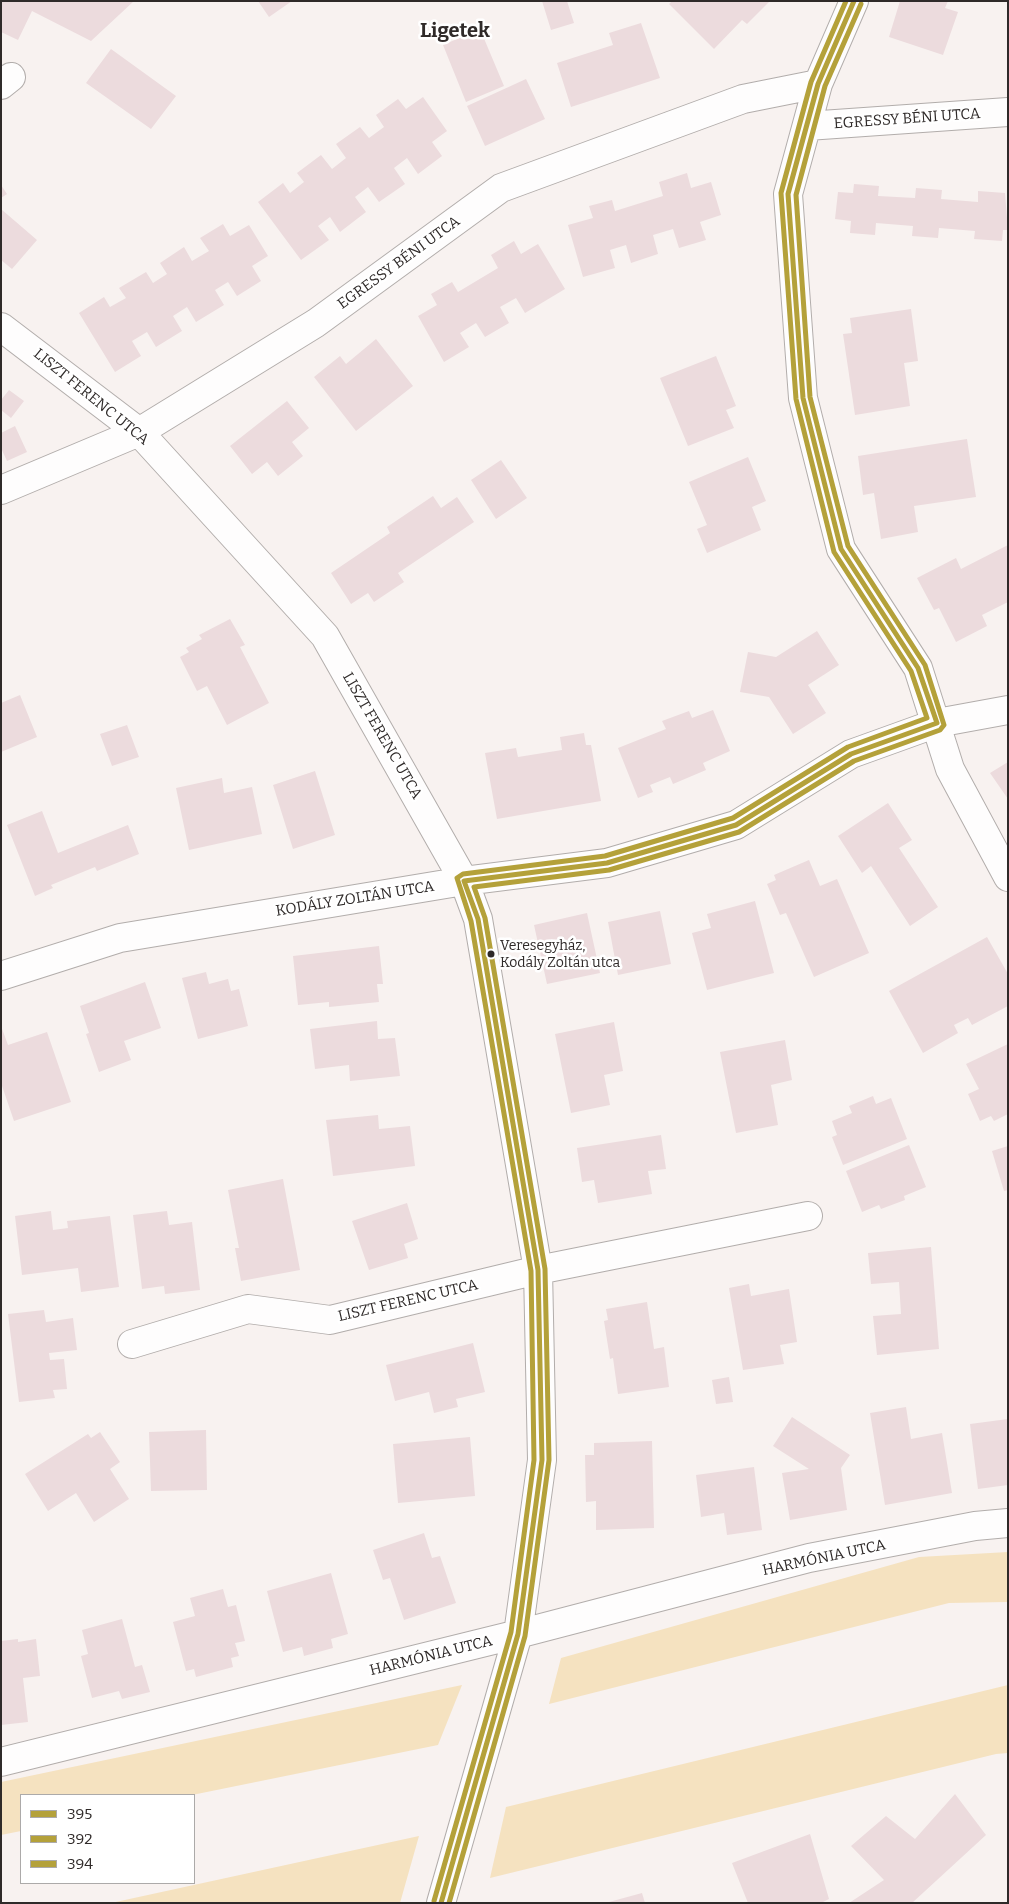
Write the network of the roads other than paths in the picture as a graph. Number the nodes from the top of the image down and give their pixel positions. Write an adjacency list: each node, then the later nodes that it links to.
1 (854, 1): 2 (street)
2 (818, 84): 4 (street); 6 (street, EGRESSY BÉNI UTCA)
3 (1008, 112): 4 (street, EGRESSY BÉNI UTCA)
4 (807, 126): 9 (street)
5 (1, 327): 6 (street, LISZT FERENC UTCA)
6 (139, 432): 7 (street, EGRESSY BÉNI UTCA); 11 (street, LISZT FERENC UTCA)
7 (1, 490)
8 (1008, 710): 9 (street, KODÁLY ZOLTÁN UTCA)
9 (937, 723): 10 (street); 11 (street, KODÁLY ZOLTÁN UTCA)
10 (1008, 877)
11 (464, 881): 12 (street, KODÁLY ZOLTÁN UTCA); 14 (street, LISZT FERENC UTCA)
12 (3, 971)
13 (808, 1216): 14 (street, LISZT FERENC UTCA)
14 (538, 1270): 15 (street, LISZT FERENC UTCA); 17 (street, LISZT FERENC UTCA)
15 (132, 1344)
16 (1008, 1523): 17 (street, HARMÓNIA UTCA)
17 (518, 1634): 18 (street, HARMÓNIA UTCA); 19 (street, LISZT FERENC UTCA)
18 (1, 1762)
19 (441, 1903)

